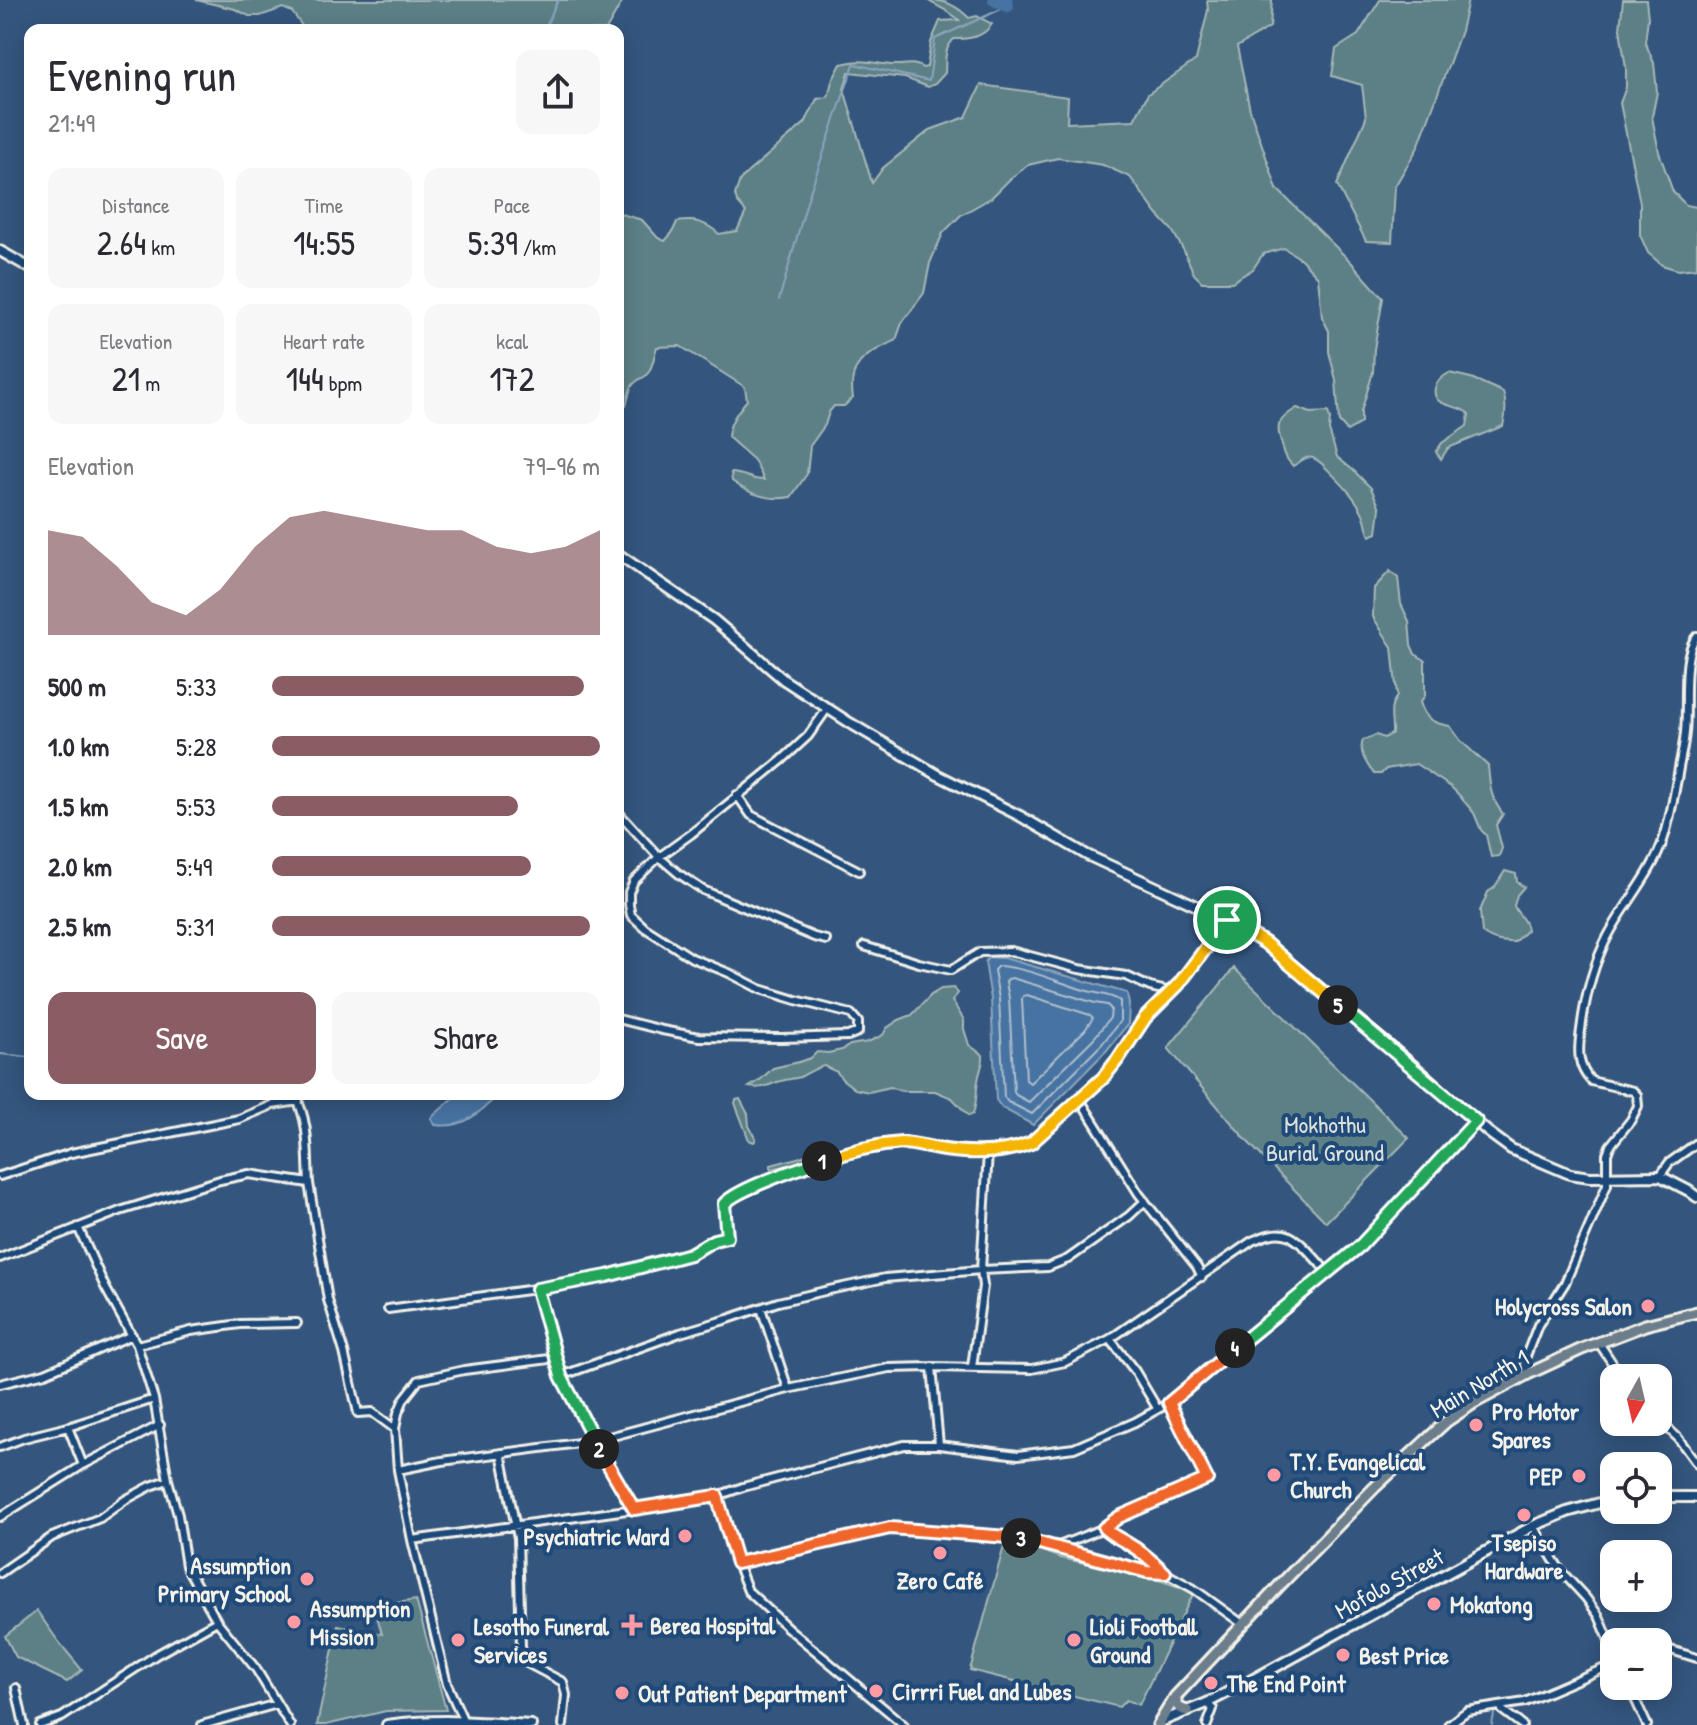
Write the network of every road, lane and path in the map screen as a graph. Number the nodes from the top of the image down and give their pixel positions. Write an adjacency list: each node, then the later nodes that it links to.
1 (0, 251): 2 (main road)
2 (24, 265)
3 (624, 558): 5 (main road)
4 (1697, 636): 22 (street)
5 (827, 709): 6 (street); 10 (main road)
6 (737, 795): 8 (street); 9 (street)
7 (624, 819): 8 (street)
8 (659, 857): 11 (street); 14 (street)
9 (859, 871)
10 (1227, 920): 13 (street); 17 (main road)
11 (826, 940)
12 (864, 946): 13 (street)
13 (1171, 992): 15 (street)
14 (624, 1020)
15 (1079, 1098): 19 (street); 25 (street)
16 (299, 1101): 20 (street); 23 (street)
17 (1476, 1121): 22 (main road); 29 (street)
18 (1697, 1143): 21 (street)
19 (988, 1152): 28 (street); 31 (street)
20 (0, 1176)
21 (1660, 1176): 22 (main road); 24 (main road)
22 (1606, 1177): 44 (street)
23 (309, 1183): 26 (street); 53 (street)
24 (1697, 1197)
25 (1145, 1201): 28 (street); 30 (street)
26 (78, 1227): 27 (street); 36 (street)
27 (0, 1258)
28 (981, 1270): 32 (street); 43 (street)
29 (1328, 1273): 30 (street); 49 (street)
30 (1202, 1277): 37 (street)
31 (537, 1289): 33 (street); 40 (street)
32 (761, 1308): 45 (street); 47 (street)
33 (388, 1309)
34 (1697, 1312): 38 (main road, Main North 1)
35 (297, 1323): 39 (street)
36 (132, 1335): 39 (street); 46 (street)
37 (1110, 1339): 43 (street); 50 (street)
38 (1599, 1343): 41 (street); 44 (main road, Main North 1)
39 (137, 1345): 48 (street)
40 (557, 1358): 45 (street); 53 (street)
41 (1613, 1364)
42 (932, 1367): 43 (street); 47 (street); 56 (street)
43 (972, 1367)
44 (1528, 1374): 78 (main road, Main North 1)
45 (561, 1376): 55 (street)
46 (0, 1384)
47 (788, 1389): 55 (street)
48 (154, 1399): 51 (street); 52 (street)
49 (1169, 1403): 50 (street); 71 (street)
50 (1157, 1408): 56 (street)
51 (160, 1425): 60 (street); 62 (street)
52 (68, 1427): 57 (street); 60 (street)
53 (395, 1429): 61 (street)
54 (1672, 1432): 59 (street)
55 (594, 1441): 58 (street); 67 (street)
56 (939, 1445): 63 (street)
57 (0, 1447)
58 (501, 1453): 61 (street); 69 (street)
59 (1697, 1464)
60 (83, 1465): 68 (street)
61 (398, 1470): 72 (street)
62 (168, 1480): 75 (street); 77 (street)
63 (717, 1496): 67 (street); 74 (street)
64 (1672, 1497): 65 (main road)
65 (1697, 1497)
66 (1600, 1503): 70 (main road, Mofolo Street)
67 (634, 1509): 69 (street)
68 (0, 1517)
69 (516, 1524): 72 (street); 98 (street)
70 (1533, 1526): 79 (street); 86 (main road, Mofolo Street)
71 (1104, 1528): 73 (street); 76 (street)
72 (412, 1540): 90 (street)
73 (1056, 1547): 74 (street); 76 (street)
74 (737, 1563): 99 (street)
75 (0, 1573)
76 (1165, 1573): 78 (street)
77 (217, 1621): 87 (street); 93 (street)
78 (1244, 1625): 84 (main road, Main North 1)
79 (1604, 1628)
80 (1672, 1650): 81 (street)
81 (1697, 1658)
82 (1600, 1670): 88 (street)
83 (16, 1688): 92 (street)
84 (1175, 1697): 89 (main road); 91 (main road, Main North 1)
85 (1635, 1700): 103 (street)
86 (1207, 1703): 89 (main road, Mofolo Street); 100 (street)
87 (277, 1704): 94 (street); 95 (street)
88 (1501, 1706): 101 (street); 102 (street)
89 (1188, 1711): 91 (main road, Mofolo Street)
90 (464, 1723): 96 (main road); 97 (main road)
91 (1159, 1723)
92 (24, 1725)
93 (40, 1725)
94 (202, 1725)
95 (290, 1725)
96 (387, 1725)
97 (531, 1725)
98 (563, 1725)
99 (904, 1725)
100 (1207, 1725)
101 (1448, 1725)
102 (1522, 1725)
103 (1647, 1725)

